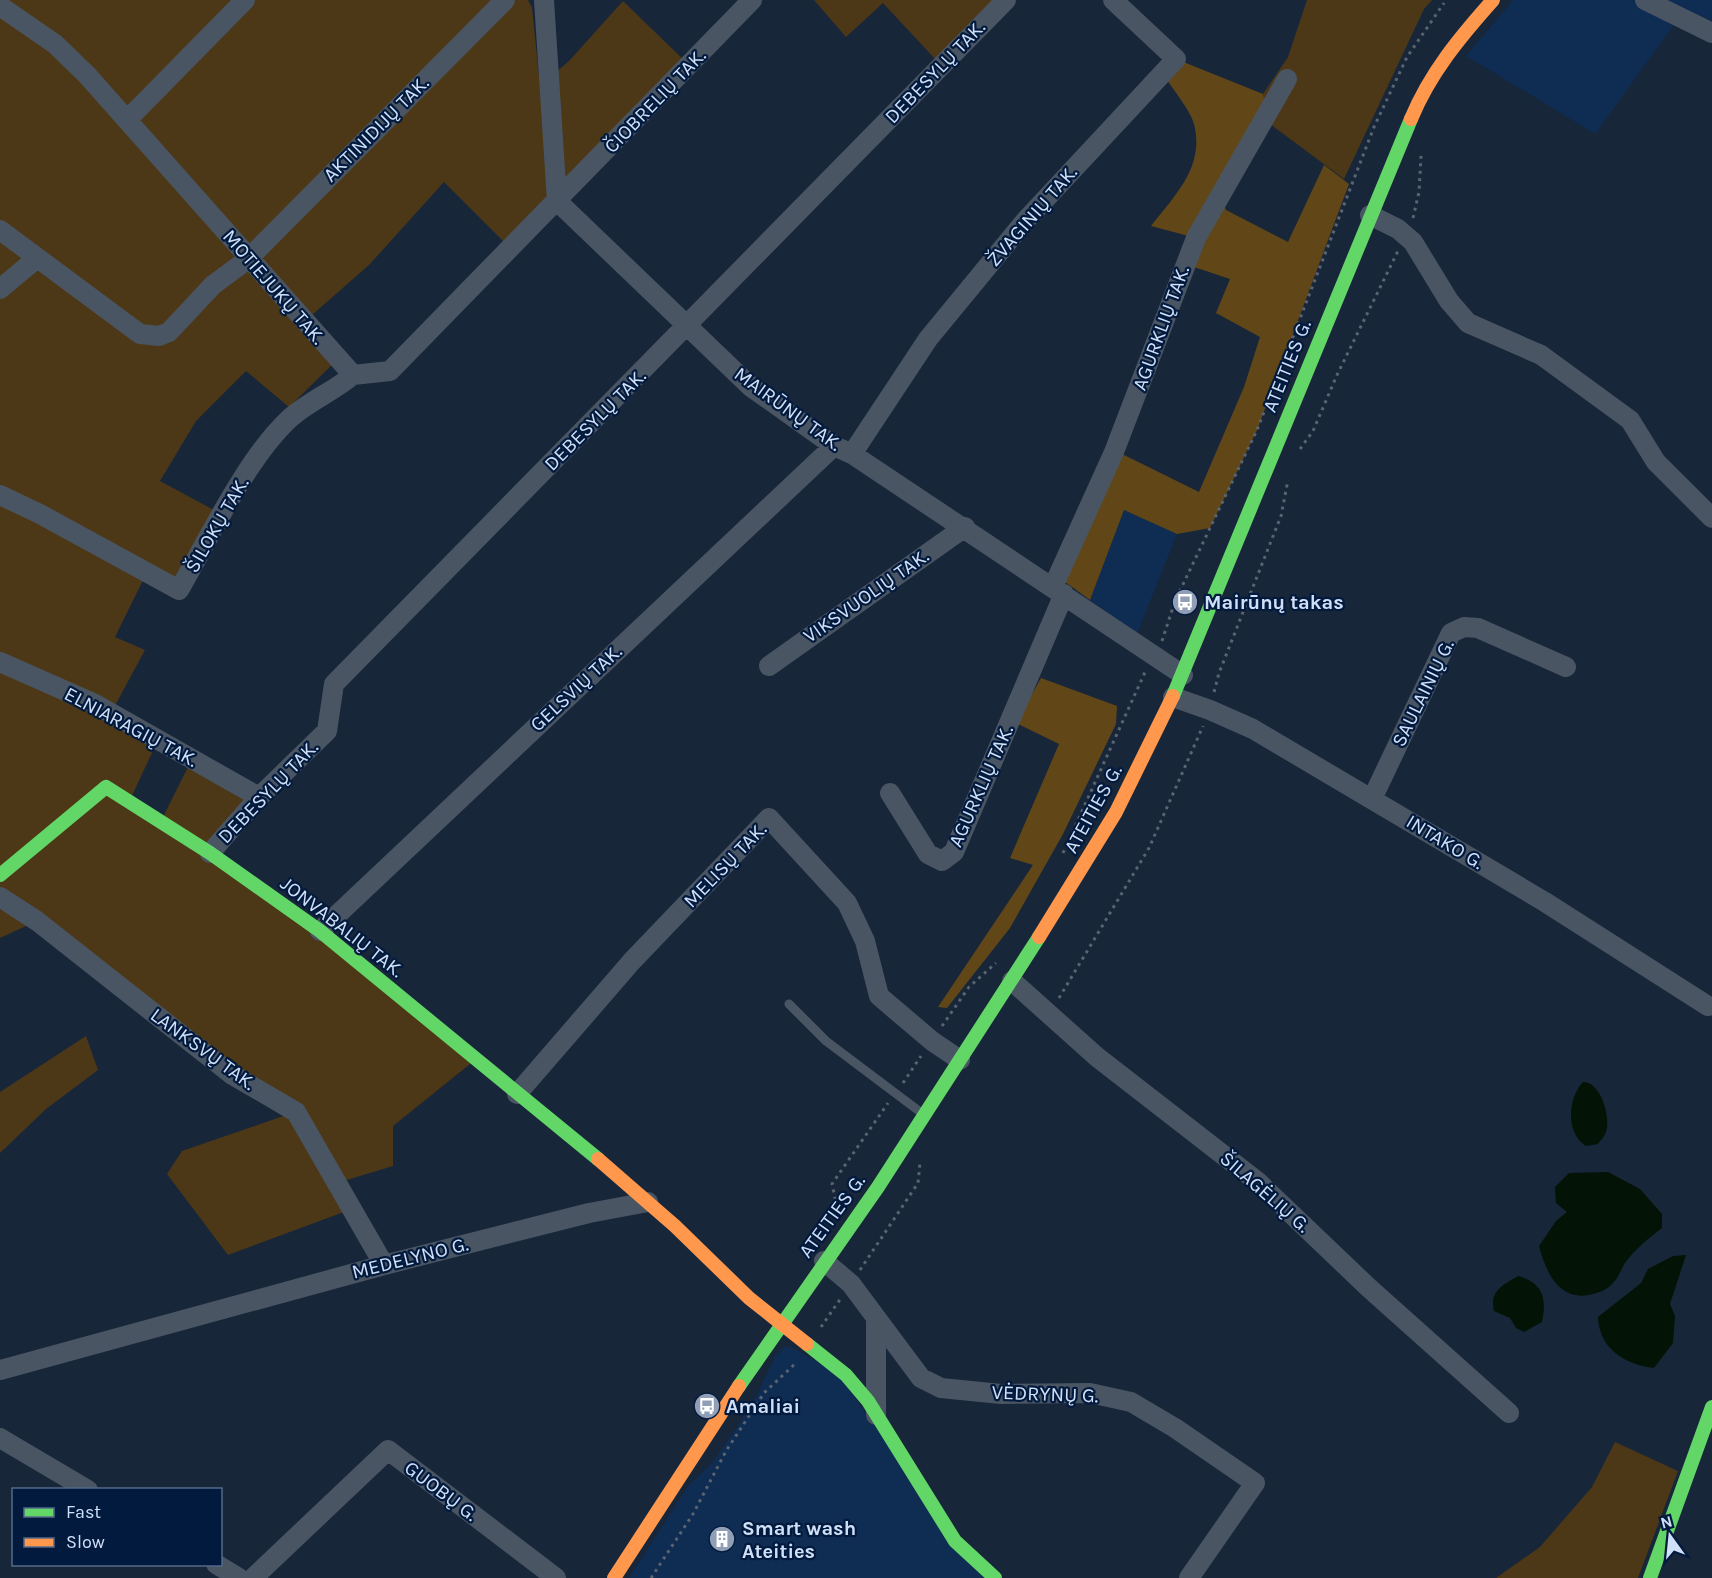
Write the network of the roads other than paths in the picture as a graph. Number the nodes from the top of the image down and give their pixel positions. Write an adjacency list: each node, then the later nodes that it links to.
1 (245, 0): 12 (street)
2 (504, 0): 17 (street, AKTINIDIJŲ TAK.)
3 (544, 0): 13 (street)
4 (752, 0): 13 (street, ČIOBRELIŲ TAK.)
5 (1006, 0): 19 (street, DEBESYLŲ TAK.)
6 (1113, 0): 22 (street, ŽVAGINIŲ TAK.)
7 (1493, 0): 14 (main road, ATEITIES G.)
8 (1645, 0): 10 (street)
9 (0, 6): 12 (street, MOTIEJUKŲ TAK.)
10 (1712, 33)
11 (1287, 79): 26 (street, AGURKLIŲ TAK.)
12 (128, 119): 17 (street, MOTIEJUKŲ TAK.)
13 (557, 201): 19 (street, MAIRŪNŲ TAK.); 20 (street)
14 (1370, 215): 24 (street); 30 (main road, ATEITIES G.)
15 (0, 230): 16 (street, AKTINIDIJŲ TAK.)
16 (38, 258): 17 (street, AKTINIDIJŲ TAK.); 18 (street)
17 (248, 259): 20 (street, MOTIEJUKŲ TAK.)
18 (0, 289)
19 (687, 326): 21 (street, MAIRŪNŲ TAK.); 33 (street, DEBESYLŲ TAK.)
20 (353, 375): 23 (street, ŠILOKŲ TAK.)
21 (834, 446): 22 (street, MAIRŪNŲ TAK.); 38 (street, GELSVIŲ TAK.)
22 (852, 454): 25 (street, MAIRŪNŲ TAK.)
23 (0, 495)
24 (1712, 518)
25 (965, 527): 26 (street, MAIRŪNŲ TAK.); 28 (street, VIKSVUOLIŲ TAK.)
26 (1058, 590): 30 (street, MAIRŪNŲ TAK.); 32 (street, AGURKLIŲ TAK.)
27 (0, 662): 33 (street, ELNIARAGIŲ TAK.)
28 (769, 666)
29 (1566, 667): 34 (street, SAULAINIŲ G.)
30 (1183, 675): 31 (main road, ATEITIES G.)
31 (1173, 697): 34 (street, INTAKO G.); 39 (main road, ATEITIES G.)
32 (890, 793)
33 (259, 797): 35 (street, DEBESYLŲ TAK.)
34 (1372, 799): 41 (street, INTAKO G.)
35 (210, 853): 36 (main road, JONVABALIŲ TAK.); 38 (main road, JONVABALIŲ TAK.)
36 (0, 875)
37 (0, 897): 47 (street, LANKSVŲ TAK.)
38 (320, 931): 43 (main road, JONVABALIŲ TAK.)
39 (1012, 981): 42 (main road, ATEITIES G.); 52 (street, ŠILAGĖLIŲ G.)
40 (789, 1004): 44 (lane)
41 (1708, 1006)
42 (960, 1060): 43 (street, MELISŲ TAK.); 44 (main road, ATEITIES G.)
43 (517, 1094): 45 (main road, JONVABALIŲ TAK.)
44 (924, 1115): 46 (main road, ATEITIES G.)
45 (648, 1202): 47 (street, MEDELYNO G.); 49 (main road)
46 (824, 1261): 48 (street, VĖDRYNŲ G.); 49 (main road, ATEITIES G.)
47 (384, 1265): 50 (street, MEDELYNO G.)
48 (876, 1318): 53 (street); 62 (street, VĖDRYNŲ G.)
49 (782, 1323): 53 (main road); 60 (main road, ATEITIES G.)
50 (0, 1370)
51 (1712, 1407): 63 (main road)
52 (1509, 1413)
53 (876, 1415): 61 (main road)
54 (0, 1438): 55 (street)
55 (84, 1488)
56 (219, 1566): 57 (street)
57 (239, 1578)
58 (253, 1578): 59 (street, GUOBŲ G.)
59 (556, 1578)
60 (614, 1578)
61 (995, 1578)
62 (1189, 1578)
63 (1650, 1578)

